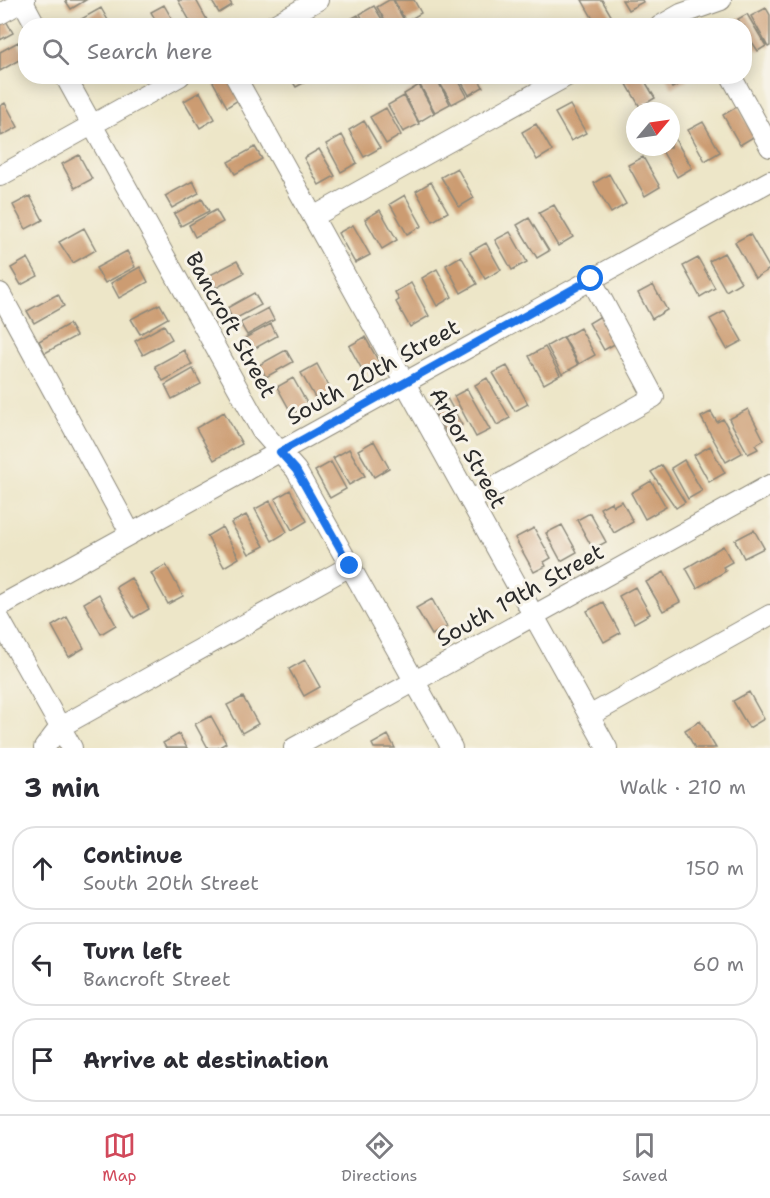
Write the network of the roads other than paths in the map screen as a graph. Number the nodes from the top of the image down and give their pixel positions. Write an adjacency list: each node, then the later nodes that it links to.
1 (23, 0): 5 (street); 6 (street)
2 (318, 0): 7 (street)
3 (721, 0): 4 (street)
4 (695, 12): 8 (street)
5 (0, 14)
6 (32, 18)
7 (286, 18)
8 (674, 18)
9 (70, 84): 14 (street, Bancroft Street)
10 (166, 84): 14 (street)
11 (239, 84): 18 (street, Arbor Street)
12 (553, 84): 18 (street)
13 (735, 84): 15 (street)
14 (93, 125): 16 (street); 22 (street, Bancroft Street)
15 (770, 147)
16 (0, 176)
17 (770, 181): 19 (street, South 20th Street)
18 (313, 217): 21 (street, Arbor Street)
19 (591, 279): 21 (street, South 20th Street); 24 (street)
20 (0, 293): 25 (street)
21 (405, 382): 22 (street, South 20th Street); 24 (street, Arbor Street)
22 (280, 452): 25 (street, South 20th Street); 26 (street, Bancroft Street)
23 (770, 484): 28 (street, South 19th Street)
24 (470, 501): 28 (street, Arbor Street)
25 (131, 534): 27 (street, South 20th Street)
26 (350, 566): 31 (street, Bancroft Street); 33 (street)
27 (0, 606)
28 (533, 615): 31 (street, South 19th Street); 32 (street, Arbor Street)
29 (770, 615): 32 (street)
30 (0, 621): 33 (street)
31 (414, 681): 36 (street, South 19th Street); 37 (street, Bancroft Street)
32 (589, 716): 38 (street, Arbor Street)
33 (60, 727): 34 (street); 35 (street)
34 (44, 748)
35 (72, 748)
36 (294, 748)
37 (452, 748)
38 (607, 748)

